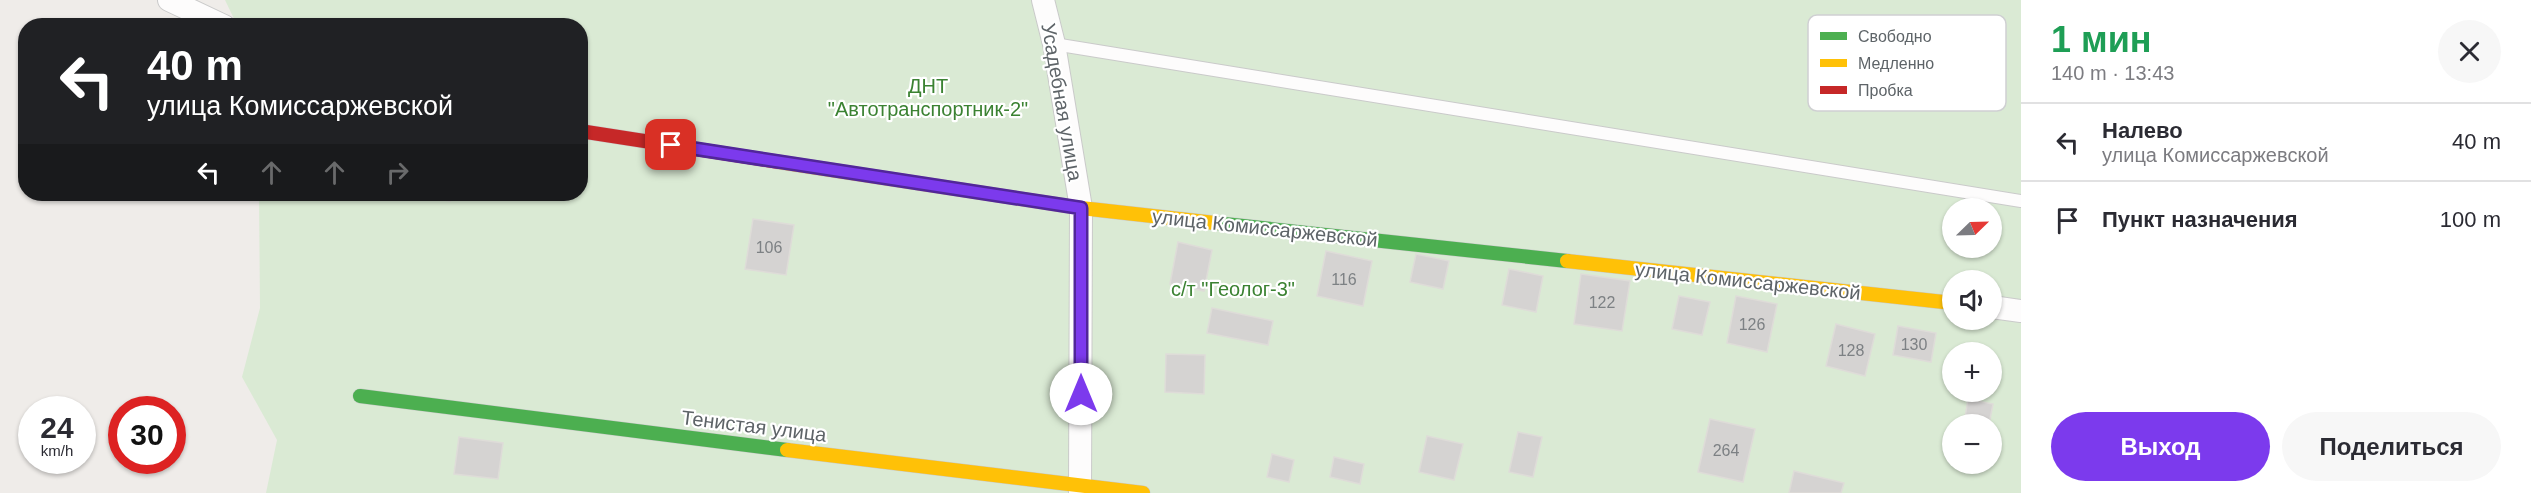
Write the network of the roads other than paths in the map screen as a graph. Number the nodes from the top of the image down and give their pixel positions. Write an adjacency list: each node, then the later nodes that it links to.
1 (169, 0): 3 (street)
2 (1043, 0): 4 (street, Усадебная улица)
3 (207, 18)
4 (1054, 44): 6 (lane); 7 (street, Усадебная улица)
5 (588, 132): 7 (street, улица Комиссаржевской)
6 (2021, 201)
7 (1081, 208): 8 (street, улица Комиссаржевской); 12 (street, Усадебная улица)
8 (1942, 302)
9 (2002, 308): 10 (street)
10 (2021, 311)
11 (360, 396): 12 (street, Тенистая улица)
12 (1080, 490): 13 (street, Тенистая улица)
13 (1143, 493)

